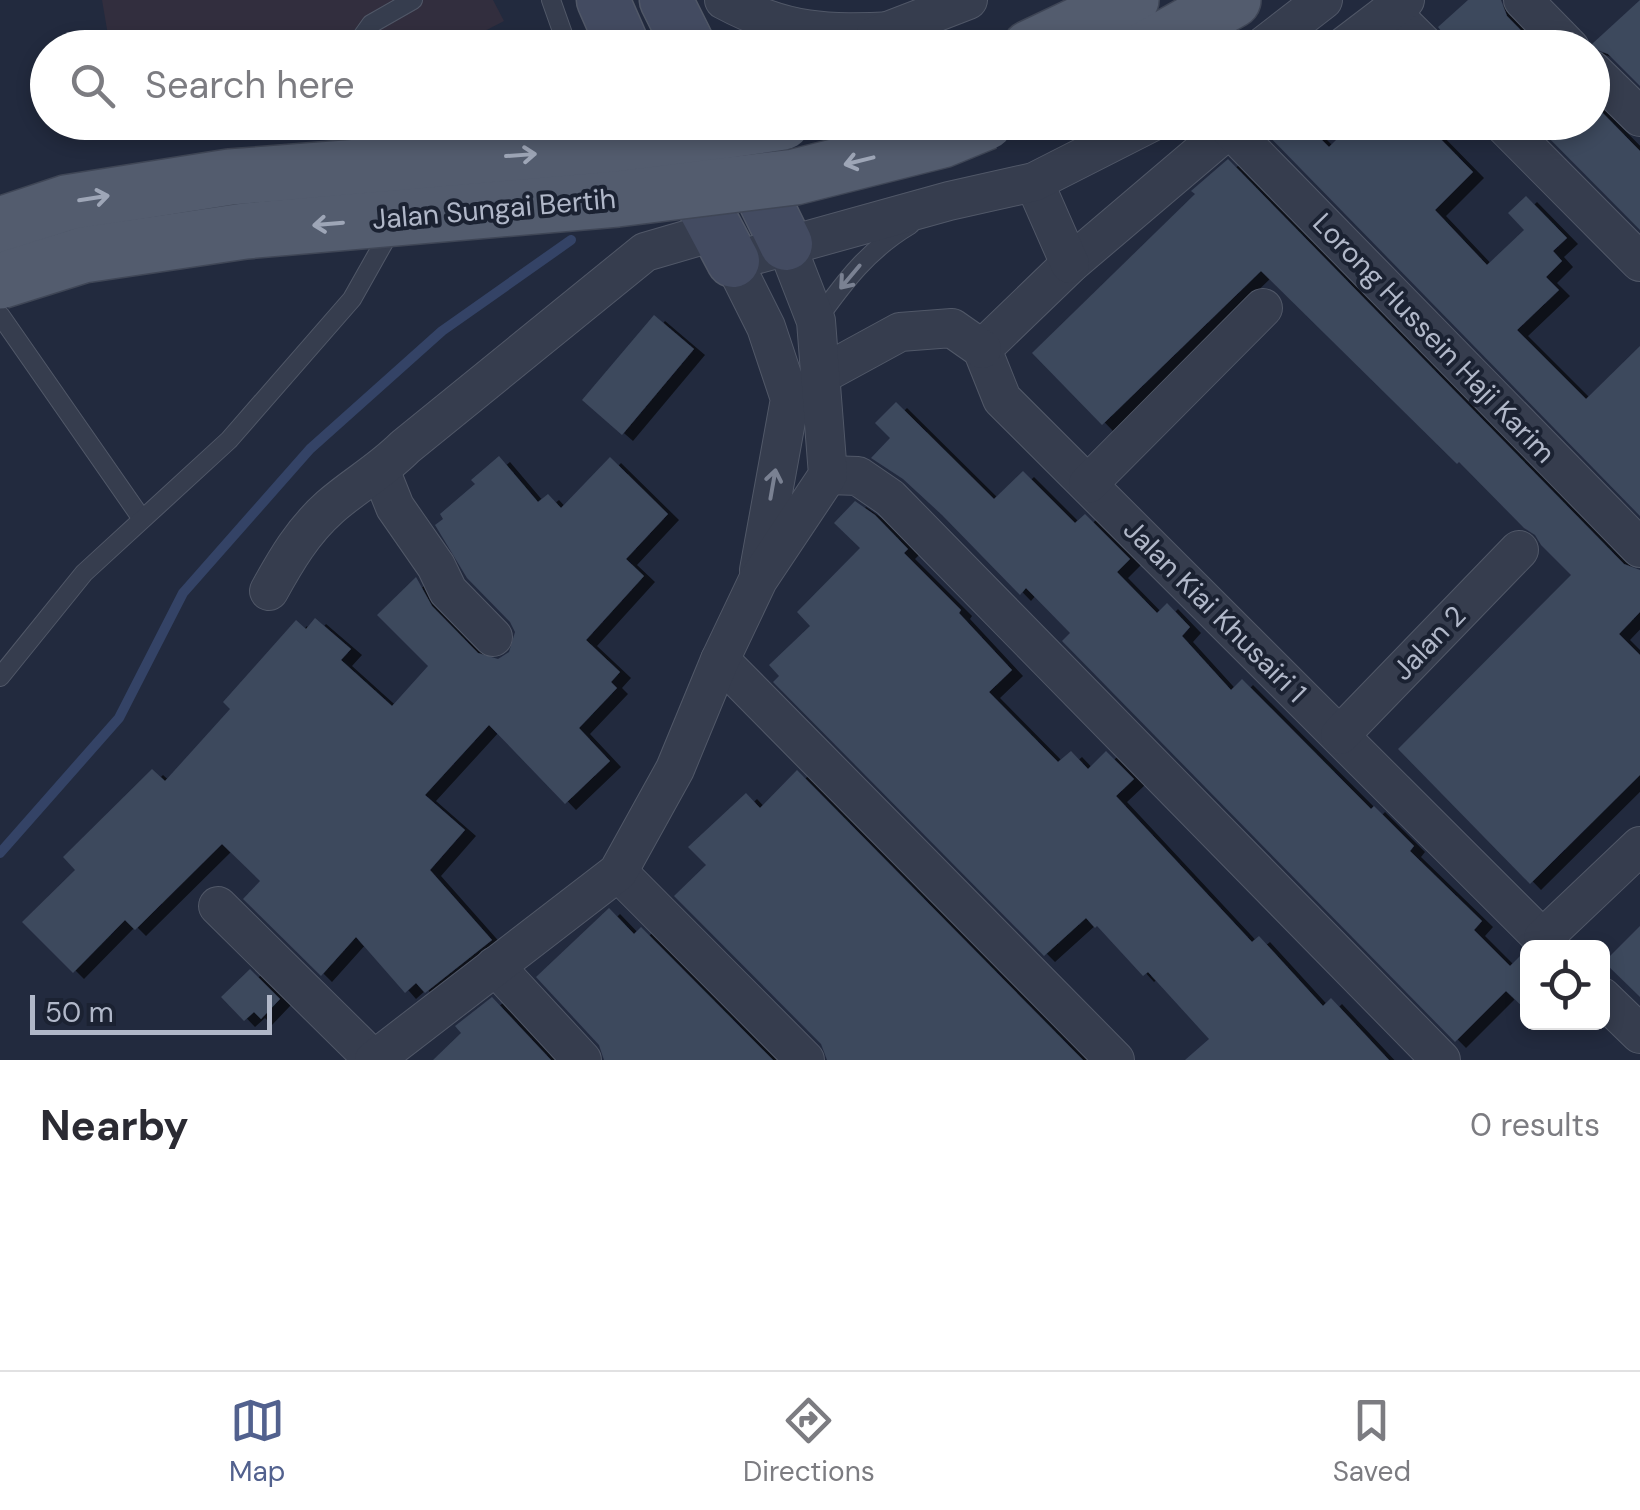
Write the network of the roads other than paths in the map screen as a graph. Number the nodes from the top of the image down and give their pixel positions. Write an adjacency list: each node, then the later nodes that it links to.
1 (413, 0): 11 (lane)
2 (551, 0): 12 (lane)
3 (666, 0): 13 (main road)
4 (724, 0): 14 (street)
5 (968, 0): 15 (street)
6 (1131, 0): 16 (main road)
7 (1233, 0): 17 (main road)
8 (1324, 0): 18 (street)
9 (1523, 0): 21 (street)
10 (1398, 6): 19 (street); 20 (street)
11 (367, 30)
12 (562, 30)
13 (681, 30)
14 (800, 30)
15 (896, 30)
16 (1068, 30)
17 (1180, 30)
18 (1285, 30)
19 (1366, 30)
20 (1415, 30)
21 (1552, 30)
22 (1610, 88): 23 (street)
23 (1640, 117)
24 (442, 140): 49 (lane)
25 (668, 140): 35 (main road, Jalan Sungai Bertih, one-way to 25, bridge)
26 (669, 140): 37 (main road)
27 (736, 140): 36 (main road)
28 (942, 140): 40 (main road, Jalan Sungai Bertih, one-way to 40, bridge)
29 (1117, 140): 33 (street)
30 (1215, 140): 39 (street)
31 (1247, 140): 50 (street, Lorong Hussein Haji Karim)
32 (1519, 140): 38 (street)
33 (1034, 182): 34 (street); 39 (street)
34 (948, 201): 36 (street); 43 (lane, one-way to 43)
35 (0, 224)
36 (786, 244): 37 (street); 43 (street)
37 (725, 246): 46 (street); 52 (street, one-way to 37)
38 (1640, 262)
39 (1070, 264): 44 (street)
40 (0, 281)
41 (1263, 308): 48 (street)
42 (0, 315): 49 (lane)
43 (816, 321): 45 (street)
44 (982, 349): 45 (street); 48 (street, Jalan Kiai Khusairi 1)
45 (823, 374): 47 (street)
46 (381, 472): 53 (street); 54 (street)
47 (828, 475): 52 (street); 70 (street)
48 (1088, 484): 57 (street, Jalan Kiai Khusairi 1)
49 (142, 519): 56 (lane)
50 (1640, 548)
51 (1519, 550): 57 (street, Jalan 2)
52 (758, 580): 55 (street)
53 (269, 591)
54 (492, 637)
55 (720, 660): 59 (street); 69 (street)
56 (0, 677)
57 (1340, 735): 61 (street, Jalan Kiai Khusairi 1)
58 (1640, 846): 62 (street)
59 (618, 872): 63 (street); 68 (street)
60 (218, 906): 66 (street)
61 (1544, 940)
62 (1550, 940)
63 (494, 966): 66 (street); 67 (street)
64 (1610, 1005): 65 (street)
65 (1640, 1034)
66 (374, 1060)
67 (582, 1060)
68 (805, 1060)
69 (1115, 1060)
70 (1441, 1060)

